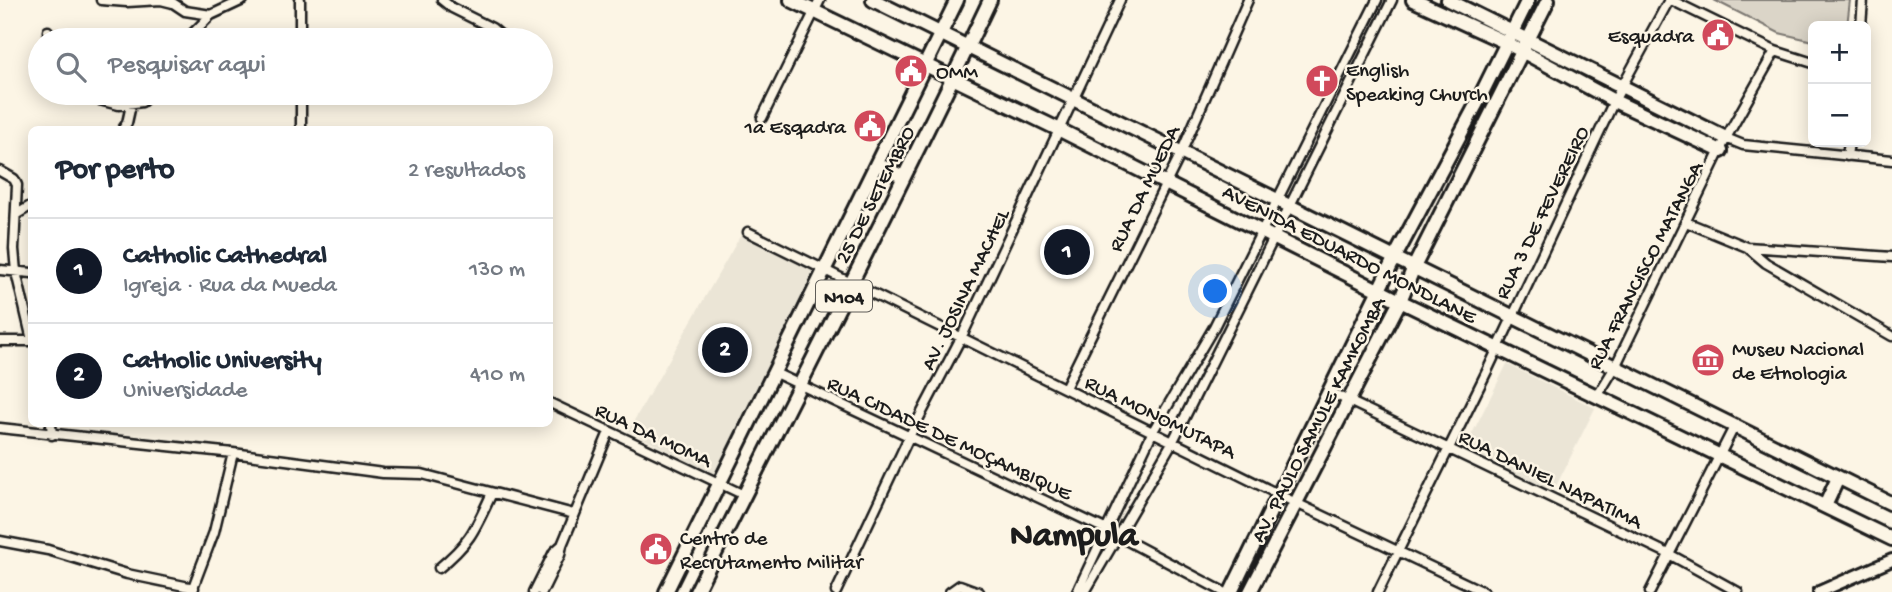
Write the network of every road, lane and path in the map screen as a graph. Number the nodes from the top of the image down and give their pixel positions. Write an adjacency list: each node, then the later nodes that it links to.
1 (101, 0): 20 (street)
2 (243, 0): 20 (street)
3 (300, 0): 23 (street)
4 (442, 0): 24 (street)
5 (791, 0): 19 (main road, AVENIDA EDUARDO MONDLANE)
6 (873, 0): 26 (main road, AVENIDA EDUARDO MONDLANE)
7 (957, 0): 26 (main road, 25 DE SETEMBRO / N104)
8 (990, 0): 29 (main road, 25 DE SETEMBRO / N104)
9 (1120, 0): 35 (street, AV. JOSINA MACHEL)
10 (1248, 0): 46 (street, RUA DA MUEDA)
11 (1377, 0): 53 (street)
12 (1392, 0): 54 (street)
13 (1413, 0): 27 (main road)
14 (1448, 0): 25 (main road)
15 (1528, 0): 25 (main road, AV. PAULO SAMULE KAMKOMBA)
16 (1548, 0): 28 (main road, AV. PAULO SAMULE KAMKOMBA)
17 (1670, 0): 30 (street); 34 (street, RUA 3 DE FEVEREIRO)
18 (1863, 0): 21 (street)
19 (817, 6): 32 (main road, AVENIDA EDUARDO MONDLANE); 39 (street)
20 (211, 15): 22 (street)
21 (1861, 21)
22 (198, 28)
23 (300, 28)
24 (492, 28)
25 (1513, 31): 27 (main road, AV. PAULO SAMULE KAMKOMBA); 28 (main road)
26 (939, 33): 29 (main road, AVENIDA EDUARDO MONDLANE); 32 (main road, 25 DE SETEMBRO / N104)
27 (1507, 43): 28 (main road); 62 (main road, AV. PAULO SAMULE KAMKOMBA)
28 (1525, 45): 34 (main road); 36 (main road); 64 (main road, AV. PAULO SAMULE KAMKOMBA)
29 (968, 47): 33 (main road, 25 DE SETEMBRO / N104); 35 (main road, AVENIDA EDUARDO MONDLANE)
30 (1775, 51): 31 (street); 43 (street, RUA FRANCISCO MATANGA)
31 (1808, 61)
32 (923, 65): 33 (main road, AVENIDA EDUARDO MONDLANE); 49 (main road, 25 DE SETEMBRO / N104)
33 (953, 79): 42 (main road, AVENIDA EDUARDO MONDLANE); 51 (main road, 25 DE SETEMBRO / N104)
34 (1621, 87): 36 (street, RUA 3 DE FEVEREIRO); 43 (main road)
35 (1074, 99): 42 (street, AV. JOSINA MACHEL); 46 (main road, AVENIDA EDUARDO MONDLANE)
36 (1614, 101): 43 (main road); 74 (street, RUA 3 DE FEVEREIRO)
37 (131, 105): 40 (street)
38 (301, 105): 41 (street)
39 (762, 118)
40 (125, 126)
41 (301, 126)
42 (1060, 130): 52 (main road, AVENIDA EDUARDO MONDLANE); 78 (street, AV. JOSINA MACHEL)
43 (1723, 145): 44 (street); 44 (street); 57 (street, RUA FRANCISCO MATANGA)
44 (1743, 145): 47 (street)
45 (1848, 147): 47 (street)
46 (1181, 153): 52 (street, RUA DA MUEDA); 53 (main road, AVENIDA EDUARDO MONDLANE)
47 (1847, 156): 48 (street)
48 (1892, 159)
49 (878, 164): 51 (main road); 65 (main road, 25 DE SETEMBRO / N104)
50 (0, 171): 56 (street)
51 (903, 177): 69 (main road, 25 DE SETEMBRO / N104)
52 (1165, 183): 58 (main road, AVENIDA EDUARDO MONDLANE); 86 (street, RUA DA MUEDA)
53 (1278, 200): 54 (main road, AVENIDA EDUARDO MONDLANE); 58 (street)
54 (1290, 206): 60 (street); 62 (main road, AVENIDA EDUARDO MONDLANE)
55 (28, 207): 56 (street)
56 (17, 214): 67 (street)
57 (1686, 222): 61 (street); 83 (street, RUA FRANCISCO MATANGA)
58 (1262, 231): 60 (main road, AVENIDA EDUARDO MONDLANE); 70 (street)
59 (748, 232): 65 (street, RUA MONOMUTAPA)
60 (1275, 237): 71 (main road, AVENIDA EDUARDO MONDLANE); 72 (street)
61 (1747, 247): 63 (street); 79 (street)
62 (1395, 257): 64 (main road, AVENIDA EDUARDO MONDLANE); 71 (main road, AV. PAULO SAMULE KAMKOMBA)
63 (1892, 257)
64 (1414, 267): 73 (main road, AV. PAULO SAMULE KAMKOMBA); 74 (main road, AVENIDA EDUARDO MONDLANE)
65 (825, 269): 69 (street, RUA MONOMUTAPA); 84 (main road, 25 DE SETEMBRO / N104)
66 (0, 270): 67 (street)
67 (16, 272): 68 (street); 75 (street)
68 (28, 273)
69 (851, 282): 78 (street, RUA MONOMUTAPA); 85 (main road, 25 DE SETEMBRO / N104)
70 (1236, 284): 72 (street); 76 (street)
71 (1380, 289): 73 (main road, AVENIDA EDUARDO MONDLANE); 87 (main road, AV. PAULO SAMULE KAMKOMBA)
72 (1249, 290): 77 (street)
73 (1400, 300): 82 (main road, AVENIDA EDUARDO MONDLANE); 89 (main road, AV. PAULO SAMULE KAMKOMBA)
74 (1512, 314): 82 (street, RUA 3 DE FEVEREIRO); 83 (main road, AVENIDA EDUARDO MONDLANE)
75 (28, 323)
76 (1214, 327): 77 (street); 95 (street)
77 (1228, 334): 98 (street)
78 (962, 336): 86 (street, RUA MONOMUTAPA); 97 (street, AV. JOSINA MACHEL)
79 (1892, 336)
80 (28, 340): 81 (street)
81 (0, 341)
82 (1496, 348): 88 (main road, AVENIDA EDUARDO MONDLANE); 99 (street, RUA 3 DE FEVEREIRO)
83 (1615, 366): 88 (street, RUA FRANCISCO MATANGA); 93 (main road, AVENIDA EDUARDO MONDLANE)
84 (773, 372): 85 (street, RUA CIDADE DE MOÇAMBIQUE); 103 (main road, 25 DE SETEMBRO / N104)
85 (798, 385): 97 (street, RUA CIDADE DE MOÇAMBIQUE); 105 (main road, 25 DE SETEMBRO / N104)
86 (1065, 388): 95 (street, RUA MONOMUTAPA)
87 (1330, 392): 89 (street, RUA DANIEL NAPATIMA); 106 (main road, AV. PAULO SAMULE KAMKOMBA)
88 (1598, 395): 101 (main road, AVENIDA EDUARDO MONDLANE)
89 (1347, 400): 99 (street, RUA DANIEL NAPATIMA); 107 (main road, AV. PAULO SAMULE KAMKOMBA)
90 (553, 404): 94 (street, RUA DA MOMA)
91 (51, 427): 96 (street)
92 (0, 428): 96 (street)
93 (1734, 428): 101 (street); 102 (main road, AVENIDA EDUARDO MONDLANE)
94 (609, 432): 103 (street, RUA DA MOMA); 110 (street)
95 (1153, 432): 98 (street, RUA MONOMUTAPA); 111 (street)
96 (52, 435): 100 (street)
97 (909, 436): 111 (street, RUA CIDADE DE MOÇAMBIQUE); 125 (street, AV. JOSINA MACHEL)
98 (1173, 441): 106 (street, RUA MONOMUTAPA); 112 (street)
99 (1449, 448): 115 (street, RUA 3 DE FEVEREIRO); 116 (street, RUA DANIEL NAPATIMA)
100 (233, 453): 104 (street); 120 (street)
101 (1721, 455): 109 (main road, AVENIDA EDUARDO MONDLANE); 116 (street)
102 (1838, 478): 108 (main road, AVENIDA EDUARDO MONDLANE); 109 (main road)
103 (718, 484): 105 (street, RUA DA MOMA); 121 (main road, 25 DE SETEMBRO / N104)
104 (492, 493): 110 (street); 118 (street)
105 (744, 495): 124 (main road, 25 DE SETEMBRO / N104)
106 (1280, 495): 107 (street, RUA MONOMUTAPA); 131 (main road, AV. PAULO SAMULE KAMKOMBA)
107 (1296, 503): 115 (street, RUA MONOMUTAPA); 132 (main road, AV. PAULO SAMULE KAMKOMBA)
108 (1892, 504)
109 (1825, 506): 113 (main road, AVENIDA EDUARDO MONDLANE)
110 (574, 514): 119 (street)
111 (1105, 529): 112 (street, RUA CIDADE DE MOÇAMBIQUE); 128 (street)
112 (1116, 536): 129 (street); 130 (street, RUA CIDADE DE MOÇAMBIQUE)
113 (1892, 539)
114 (0, 541): 120 (street)
115 (1398, 550): 133 (street, RUA 3 DE FEVEREIRO); 134 (street, RUA MONOMUTAPA)
116 (1669, 554): 135 (street); 136 (street, RUA DANIEL NAPATIMA)
117 (1892, 560): 137 (street)
118 (439, 568)
119 (546, 577): 122 (street); 123 (street)
120 (193, 590)
121 (668, 591)
122 (534, 592)
123 (542, 592)
124 (696, 592)
125 (836, 592)
126 (950, 592): 127 (street)
127 (979, 592)
128 (1077, 592)
129 (1085, 592)
130 (1224, 592)
131 (1231, 592)
132 (1250, 592)
133 (1378, 592)
134 (1484, 592)
135 (1650, 592)
136 (1738, 592)
137 (1819, 592)

